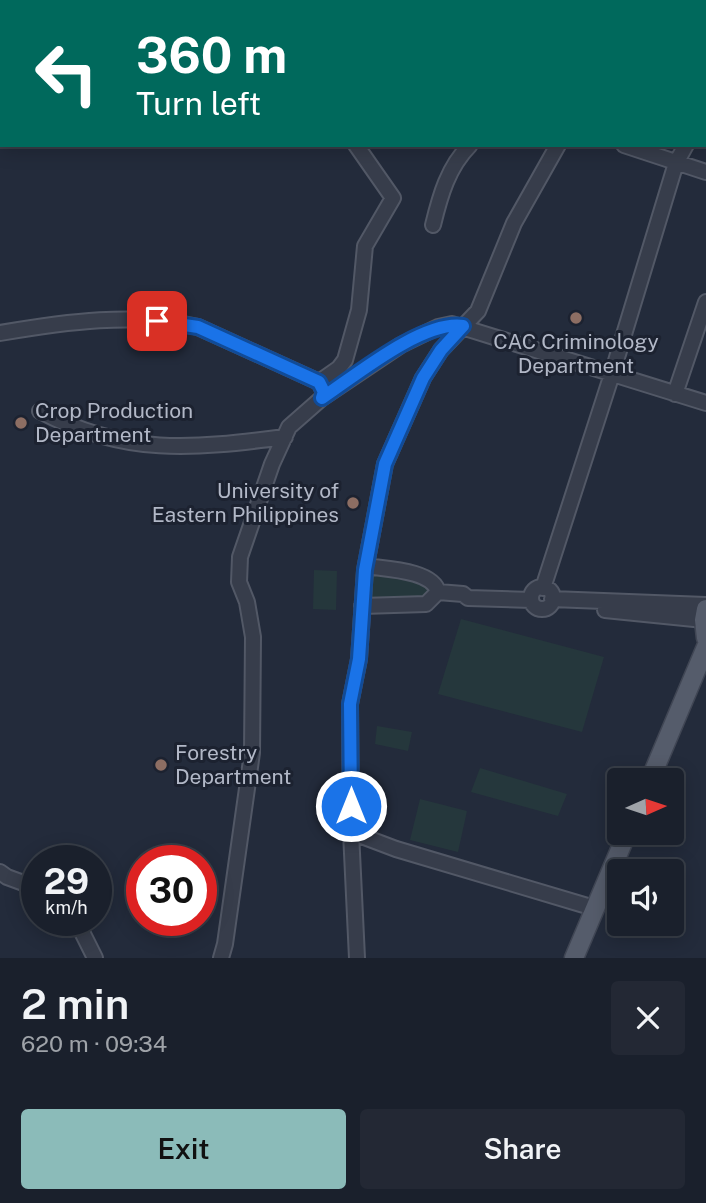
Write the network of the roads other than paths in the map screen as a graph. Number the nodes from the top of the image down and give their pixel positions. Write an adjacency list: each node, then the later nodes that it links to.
1 (357, 147): 13 (street)
2 (468, 147): 8 (street)
3 (557, 147): 10 (street)
4 (685, 147): 6 (street)
5 (643, 148): 6 (street)
6 (676, 163): 7 (street); 12 (street)
7 (706, 172)
8 (433, 225)
9 (706, 302): 14 (street)
10 (463, 326): 12 (street); 15 (street); 19 (street)
11 (0, 333): 13 (street)
12 (612, 374): 14 (street); 21 (street)
13 (319, 382): 15 (street)
14 (675, 394): 16 (street)
15 (322, 398): 18 (street)
16 (706, 403)
17 (40, 411): 18 (street)
18 (285, 437): 34 (street)
19 (366, 566): 20 (street); 22 (street)
20 (438, 592): 21 (street); 22 (street)
21 (542, 597): 23 (street)
22 (362, 606): 27 (street)
23 (705, 611): 24 (main road)
24 (706, 638)
25 (706, 647): 26 (main road)
26 (655, 768)
27 (351, 832): 31 (street); 35 (street)
28 (622, 845): 31 (main road)
29 (0, 872): 30 (street)
30 (21, 882)
31 (594, 908): 36 (main road)
32 (84, 936): 33 (street)
33 (95, 958)
34 (221, 958)
35 (357, 958)
36 (574, 958)

